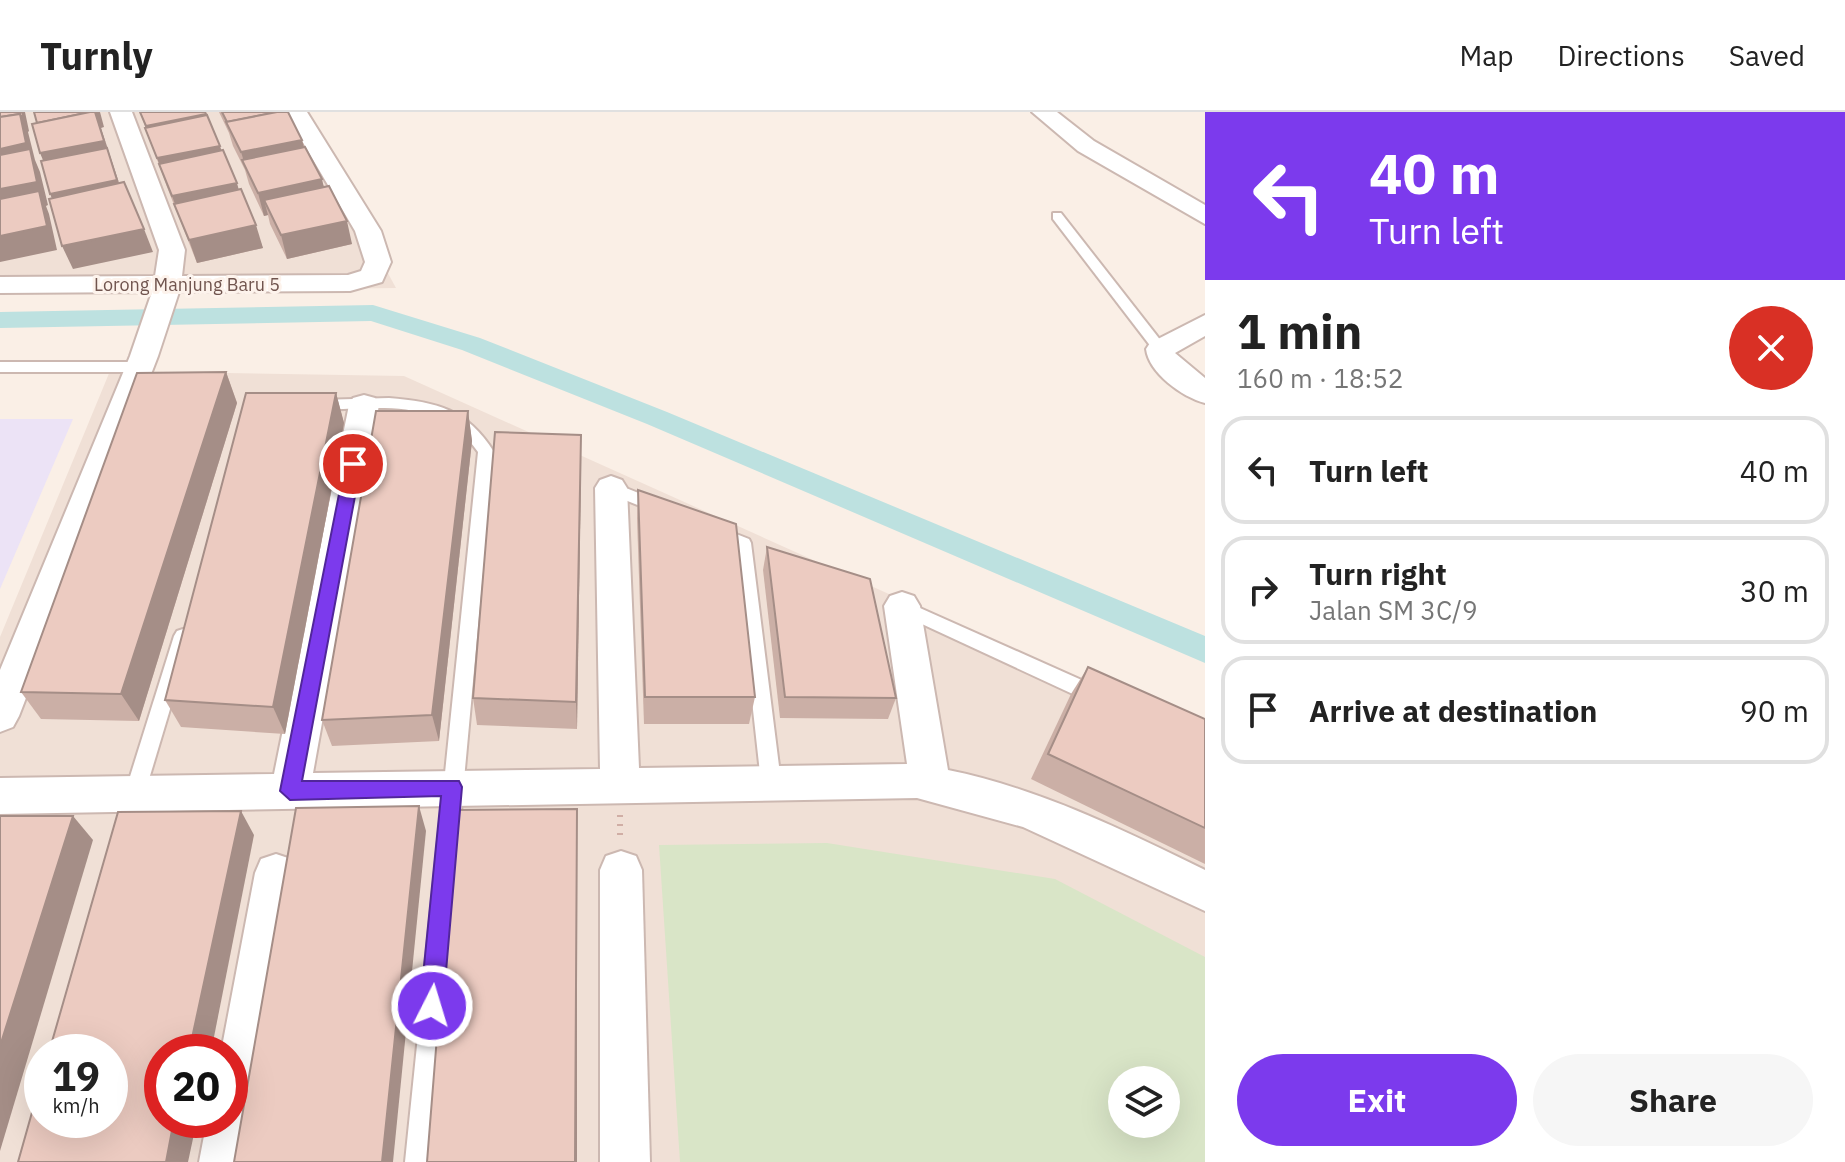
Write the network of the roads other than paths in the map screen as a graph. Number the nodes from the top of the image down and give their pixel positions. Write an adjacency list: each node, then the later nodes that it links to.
1 (121, 112): 7 (street)
2 (296, 112): 7 (street, Lorong Manjung Baru 5)
3 (1043, 112): 5 (street)
4 (1057, 216): 9 (lane)
5 (1205, 216)
6 (0, 285): 7 (street, Lorong Manjung Baru 5)
7 (164, 293): 10 (street)
8 (1205, 324): 9 (street)
9 (1160, 349): 12 (street)
10 (141, 361): 11 (lane); 19 (street)
11 (0, 367)
12 (1205, 393)
13 (302, 404): 14 (lane)
14 (364, 405): 23 (lane); 24 (street)
15 (611, 488): 20 (lane); 22 (street)
16 (902, 606): 18 (lane); 21 (street)
17 (190, 614): 26 (lane)
18 (1118, 706)
19 (0, 716)
20 (771, 782): 21 (street); 22 (street)
21 (930, 783): 29 (street)
22 (620, 784): 23 (street)
23 (452, 787): 24 (street); 31 (lane)
24 (290, 791): 26 (street)
25 (0, 796): 26 (street)
26 (130, 809)
27 (621, 870): 32 (street)
28 (276, 873): 30 (street)
29 (1205, 891)
30 (224, 1162)
31 (417, 1162)
32 (625, 1162)

